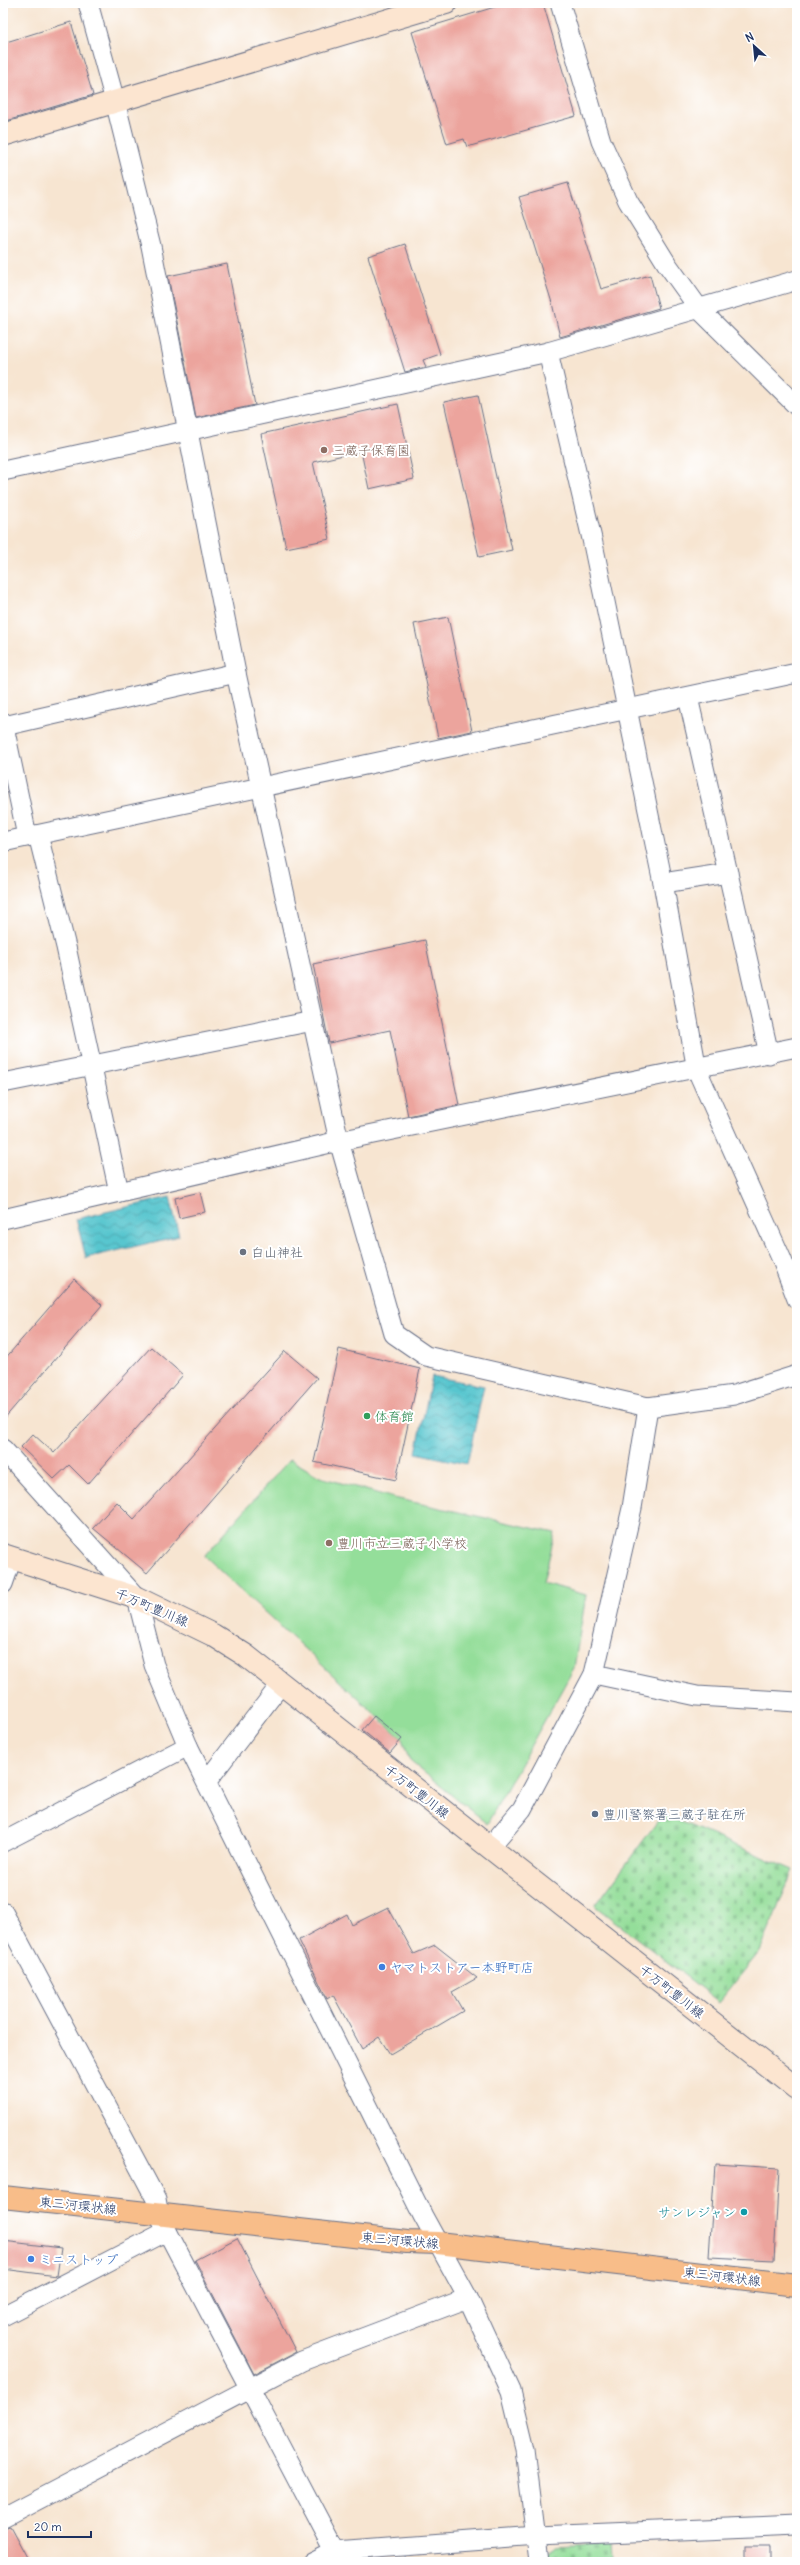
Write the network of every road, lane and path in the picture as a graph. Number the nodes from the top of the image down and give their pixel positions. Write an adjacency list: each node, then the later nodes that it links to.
1 (88, 3): 4 (street)
2 (446, 3): 4 (main road)
3 (560, 3): 7 (street)
4 (116, 101): 5 (main road); 10 (street)
5 (3, 135)
6 (797, 280): 7 (street)
7 (700, 310): 8 (street); 9 (street)
8 (548, 352): 10 (street); 15 (street)
9 (797, 406)
10 (187, 431): 11 (street); 12 (street)
11 (3, 471)
12 (236, 673): 16 (street); 17 (street)
13 (797, 673): 14 (street)
14 (688, 697): 15 (street); 20 (street)
15 (627, 711): 17 (street); 21 (street)
16 (4, 724): 18 (street)
17 (261, 786): 18 (street); 22 (street)
18 (33, 835): 19 (street); 25 (street)
19 (3, 842)
20 (728, 873): 21 (street); 24 (street)
21 (663, 883): 26 (street)
22 (313, 1021): 25 (street); 28 (street)
23 (797, 1048): 24 (street)
24 (769, 1054): 26 (street)
25 (92, 1065): 27 (street); 29 (street)
26 (697, 1070): 28 (street); 31 (street)
27 (3, 1083)
28 (339, 1141): 29 (street); 33 (street)
29 (119, 1192): 30 (street)
30 (3, 1219)
31 (797, 1299)
32 (797, 1375): 33 (street)
33 (648, 1407): 38 (street)
34 (3, 1449): 37 (street)
35 (7, 1556): 36 (street); 37 (main road, 千万町豊川線)
36 (3, 1584)
37 (137, 1598): 39 (main road, 千万町豊川線); 41 (street)
38 (594, 1674): 40 (street); 44 (street)
39 (281, 1684): 42 (street); 44 (main road, 千万町豊川線)
40 (797, 1702)
41 (188, 1746): 42 (street); 43 (street)
42 (207, 1781): 49 (street)
43 (3, 1842)
44 (489, 1848): 46 (main road, 千万町豊川線)
45 (3, 1912): 48 (street)
46 (797, 2089)
47 (3, 2197): 48 (main road, 東三河環状線)
48 (163, 2223): 49 (main road, 東三河環状線); 52 (street); 53 (street)
49 (438, 2243): 50 (main road, 東三河環状線); 51 (street)
50 (797, 2285)
51 (468, 2298): 53 (street); 56 (street)
52 (3, 2316)
53 (249, 2389): 54 (street); 57 (street)
54 (3, 2518)
55 (797, 2525): 56 (street)
56 (537, 2536): 57 (street); 59 (street)
57 (338, 2556): 58 (street)
58 (313, 2562)
59 (539, 2562)

